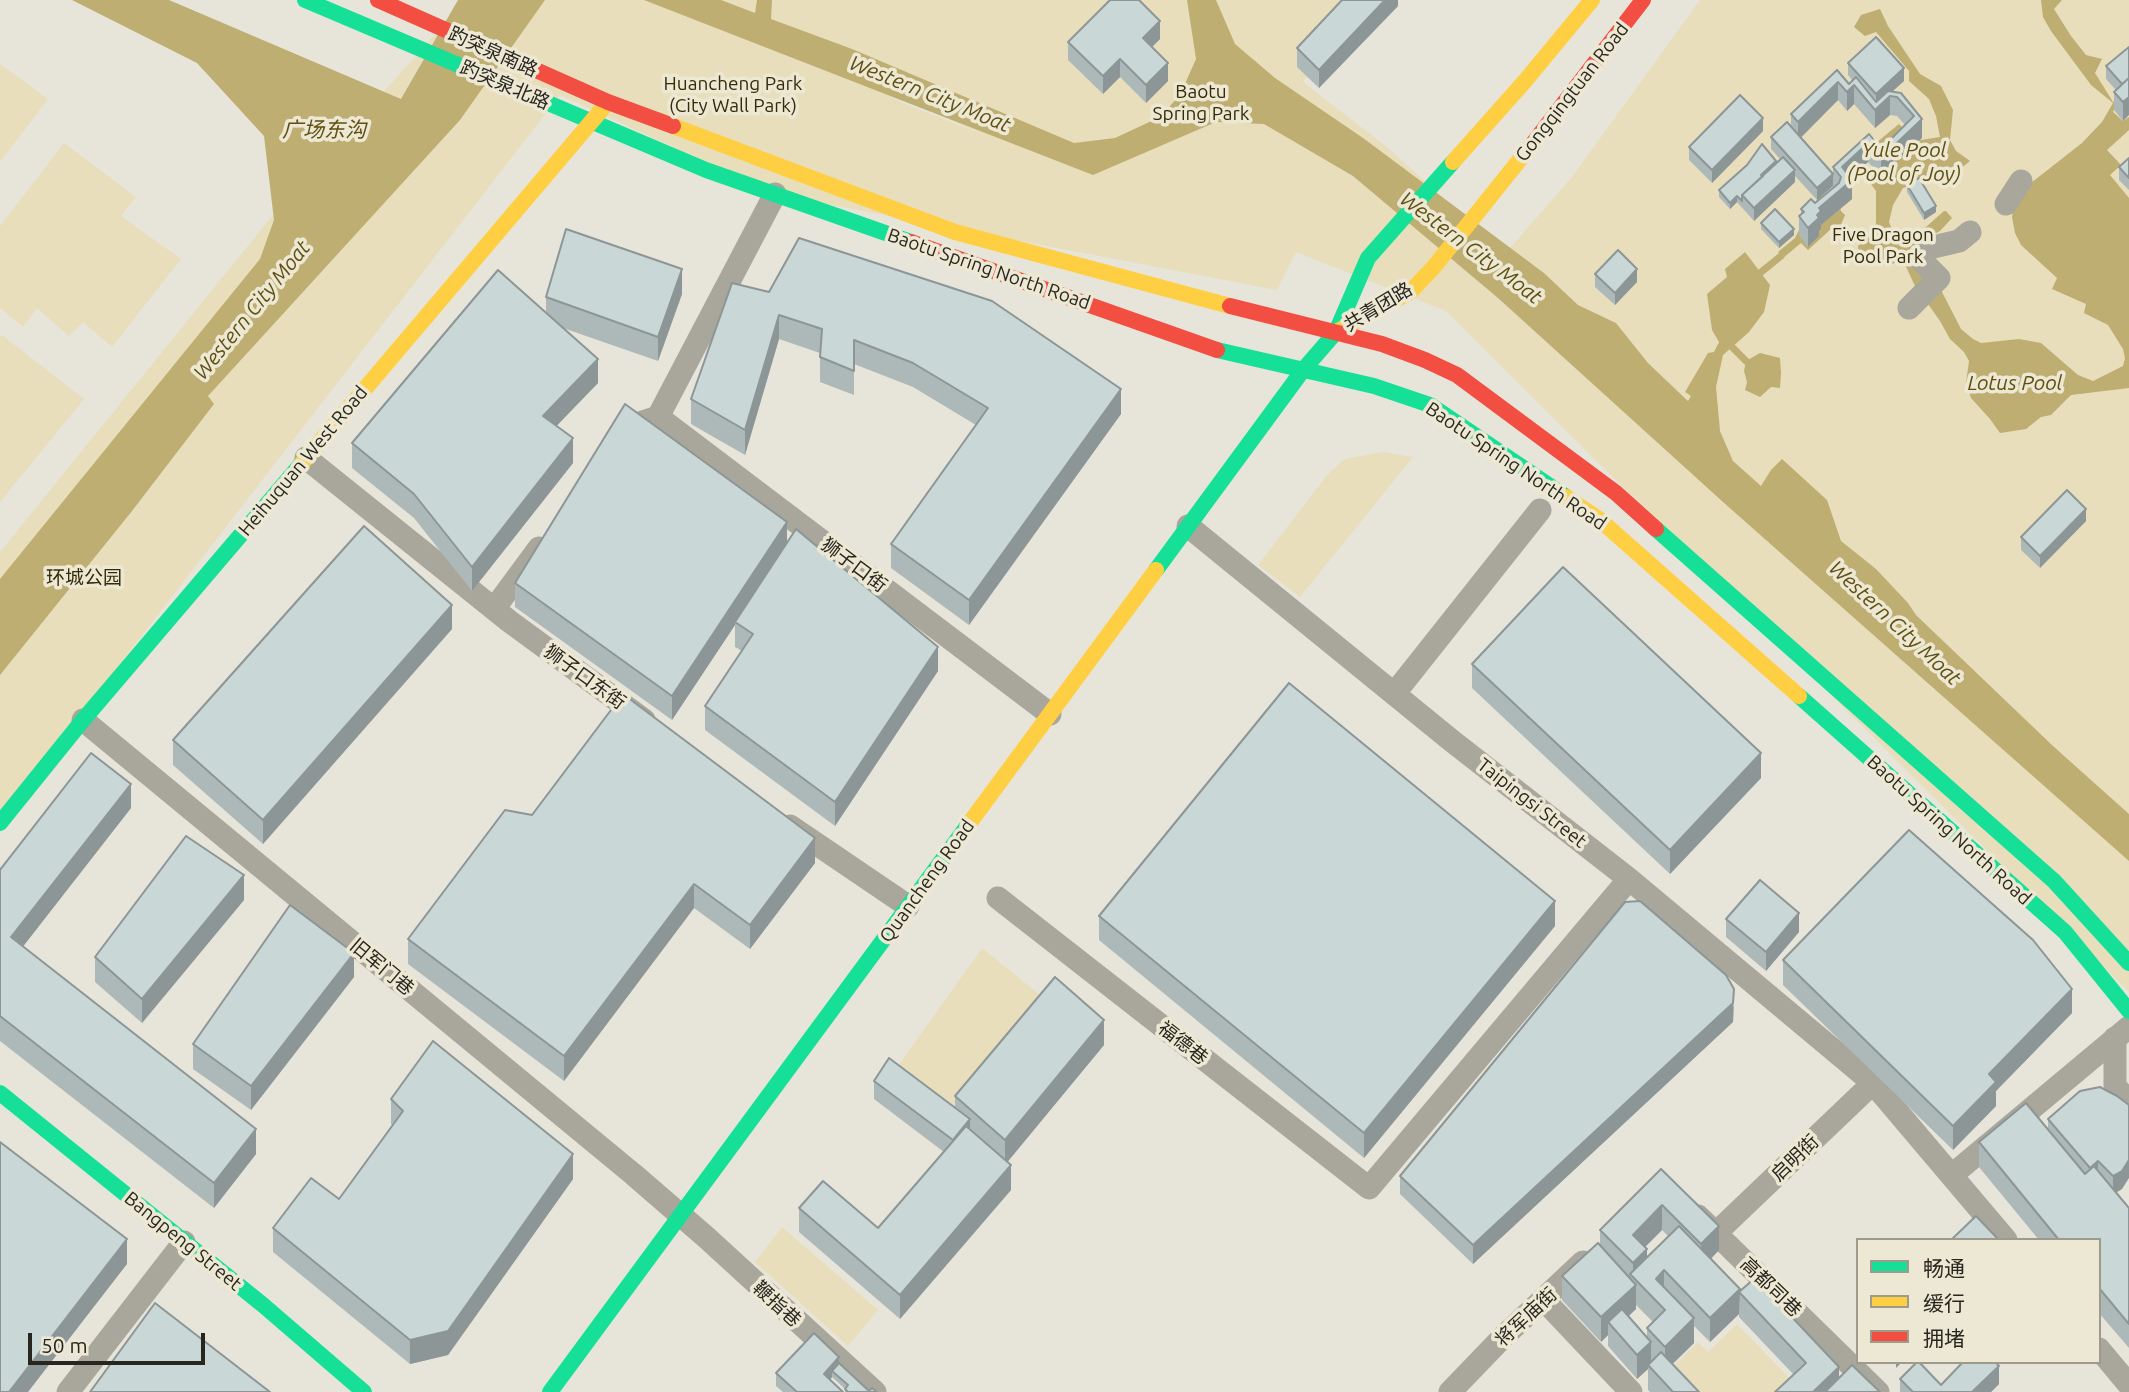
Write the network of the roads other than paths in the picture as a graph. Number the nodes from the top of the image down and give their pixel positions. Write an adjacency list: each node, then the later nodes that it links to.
1 (305, 0): 6 (main road, 趵突泉北路)
2 (378, 0): 5 (main road, 趵突泉南路)
3 (1592, 0): 13 (main road, 共青团路)
4 (1643, 0): 8 (main road, Gongqingtuan Road)
5 (608, 102): 6 (main road, Heihuquan West Road); 13 (main road, Baotu Spring North Road)
6 (591, 122): 9 (main road, Baotu Spring North Road); 17 (main road, Heihuquan West Road)
7 (2021, 181): 10 (street)
8 (1501, 185): 13 (main road, 共青团路)
9 (775, 194): 14 (main road, Baotu Spring North Road); 15 (street)
10 (2006, 204)
11 (1970, 232): 12 (street)
12 (1914, 303)
13 (1336, 332): 14 (main road, 共青团路); 31 (main road, Baotu Spring North Road)
14 (1303, 370): 19 (main road, Quancheng Road); 32 (main road, Baotu Spring North Road)
15 (658, 417): 16 (street); 23 (street, 狮子口街)
16 (609, 451)
17 (306, 458): 21 (street, 狮子口东街); 24 (main road, Heihuquan West Road)
18 (1540, 510): 22 (street)
19 (1188, 527): 22 (street, Taipingsi Street); 23 (main road, Quancheng Road)
20 (552, 530): 21 (street)
21 (495, 609): 25 (street, 狮子口东街)
22 (1394, 694): 28 (street, Taipingsi Street)
23 (1050, 714): 30 (main road, Quancheng Road)
24 (83, 720): 27 (main road, Heihuquan West Road); 39 (street, 旧军门巷)
25 (665, 736)
26 (775, 815): 30 (street)
27 (0, 823)
28 (1629, 879): 29 (street, 福德巷); 34 (street, Taipingsi Street)
29 (998, 898)
30 (908, 906): 39 (main road, Quancheng Road)
31 (2129, 963)
32 (2129, 1011)
33 (2122, 1032): 36 (street); 37 (street)
34 (1874, 1083): 37 (street, Taipingsi Street); 40 (street, 启明街)
35 (0, 1093): 42 (main road, Bangpeng Street)
36 (2129, 1102)
37 (1952, 1175): 41 (street, Taipingsi Street)
38 (1680, 1200): 40 (street, 高都司巷)
39 (680, 1215): 49 (main road, Quancheng Road); 50 (street, 鞭指巷)
40 (1716, 1233): 53 (street, 高都司巷)
41 (2004, 1238)
42 (184, 1242): 47 (street); 48 (main road, Bangpeng Street)
43 (1594, 1252): 44 (street, 将军庙街)
44 (1544, 1300): 51 (street, 将军庙街); 52 (street)
45 (2101, 1351): 46 (street)
46 (2129, 1385)
47 (68, 1392)
48 (364, 1392)
49 (550, 1392)
50 (875, 1392)
51 (1450, 1392)
52 (1631, 1392)
53 (1878, 1392)

